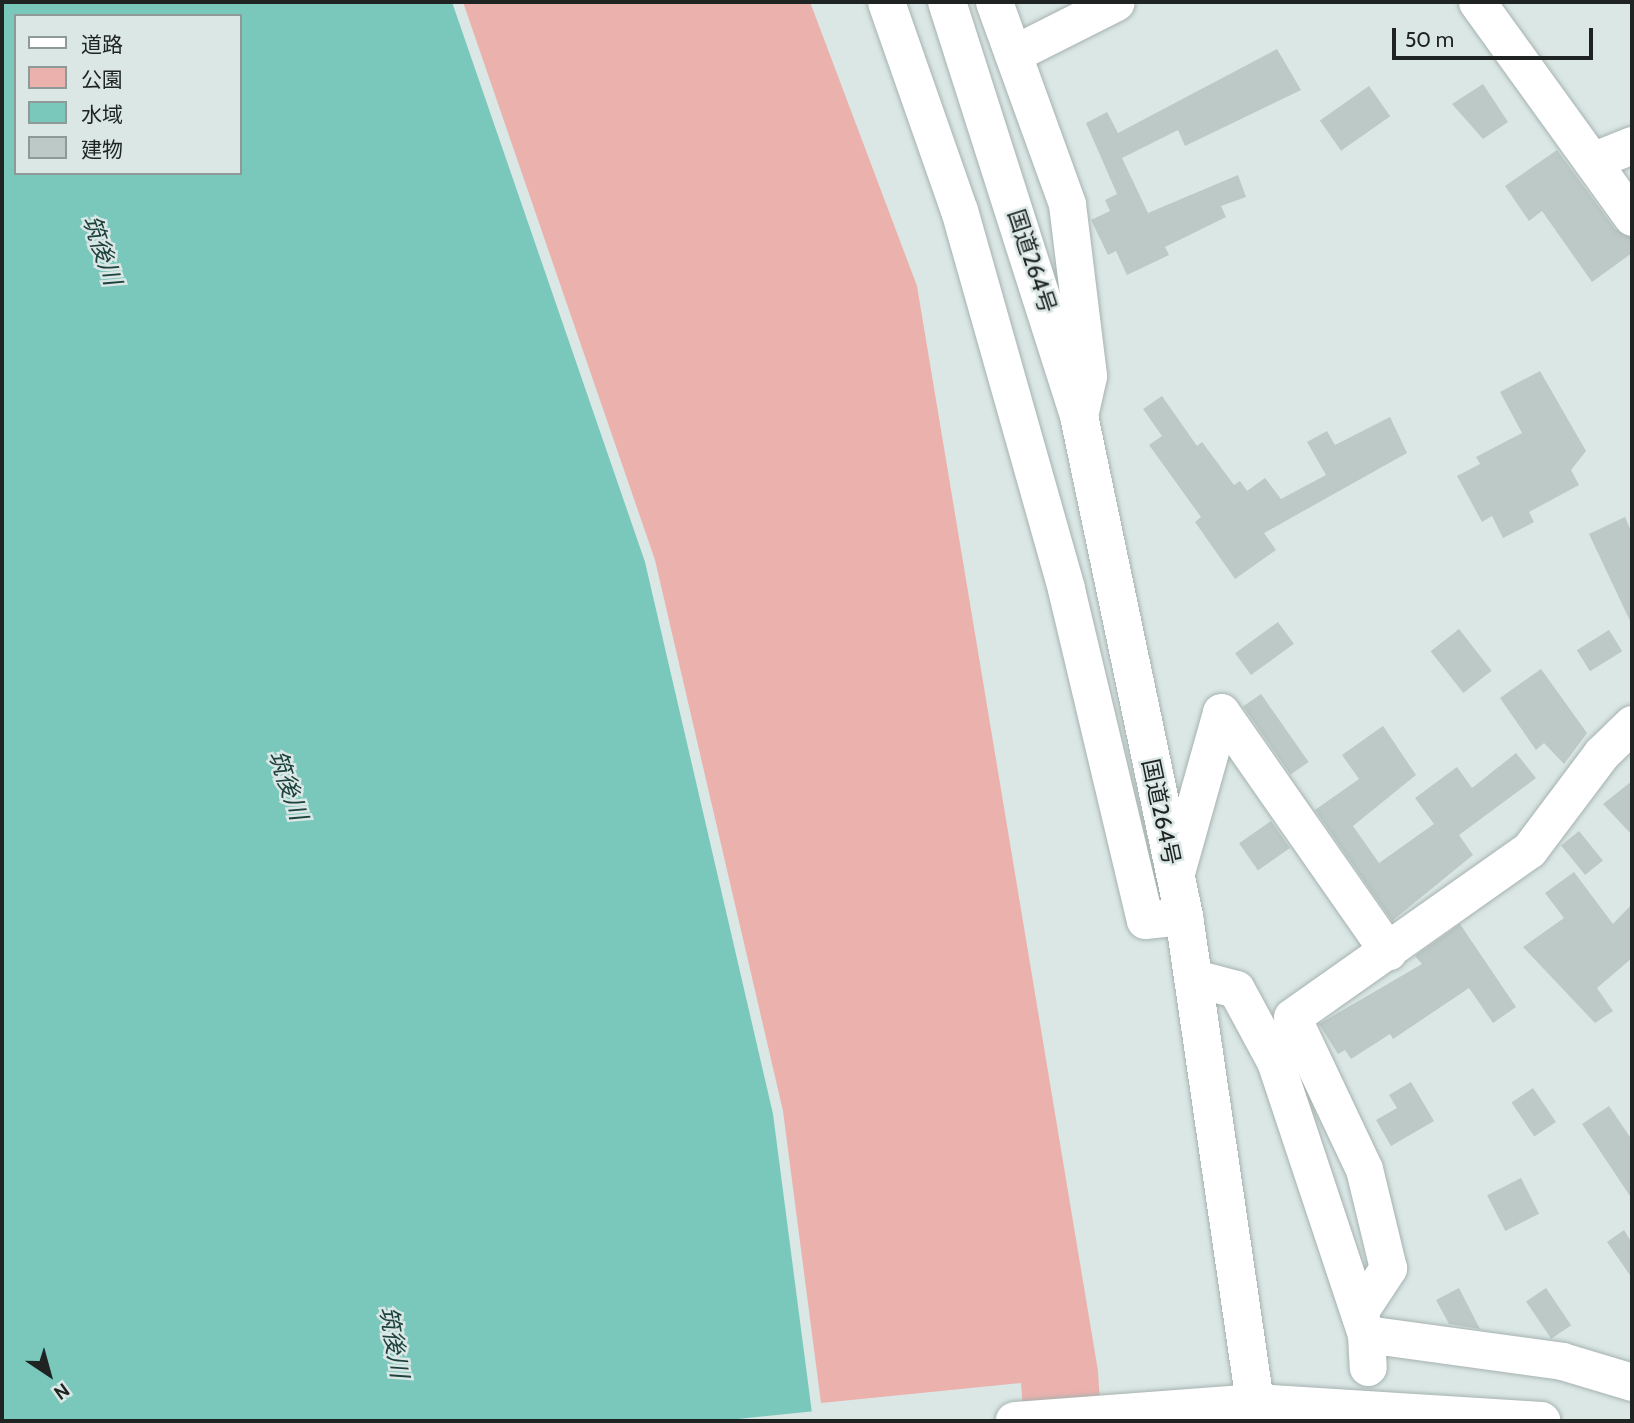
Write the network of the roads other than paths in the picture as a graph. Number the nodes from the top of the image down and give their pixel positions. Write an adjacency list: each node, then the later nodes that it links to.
1 (886, 2): 13 (street)
2 (947, 2): 10 (main road, 国道264号)
3 (994, 2): 6 (street)
4 (1116, 2): 6 (street)
5 (1477, 2): 8 (street)
6 (1013, 54): 10 (street)
7 (1632, 145): 8 (street)
8 (1592, 161): 9 (street)
9 (1632, 217)
10 (1079, 416): 12 (main road, 国道264号)
11 (1632, 724): 14 (street)
12 (1175, 876): 13 (main road, 国道264号); 14 (street)
13 (1184, 916): 15 (main road, 国道264号)
14 (1388, 951): 16 (street)
15 (1194, 978): 16 (street); 18 (main road, 国道264号)
16 (1364, 1338): 17 (street)
17 (1632, 1382)
18 (1256, 1412): 19 (main road); 20 (main road)
19 (1015, 1421)
20 (1541, 1421)

